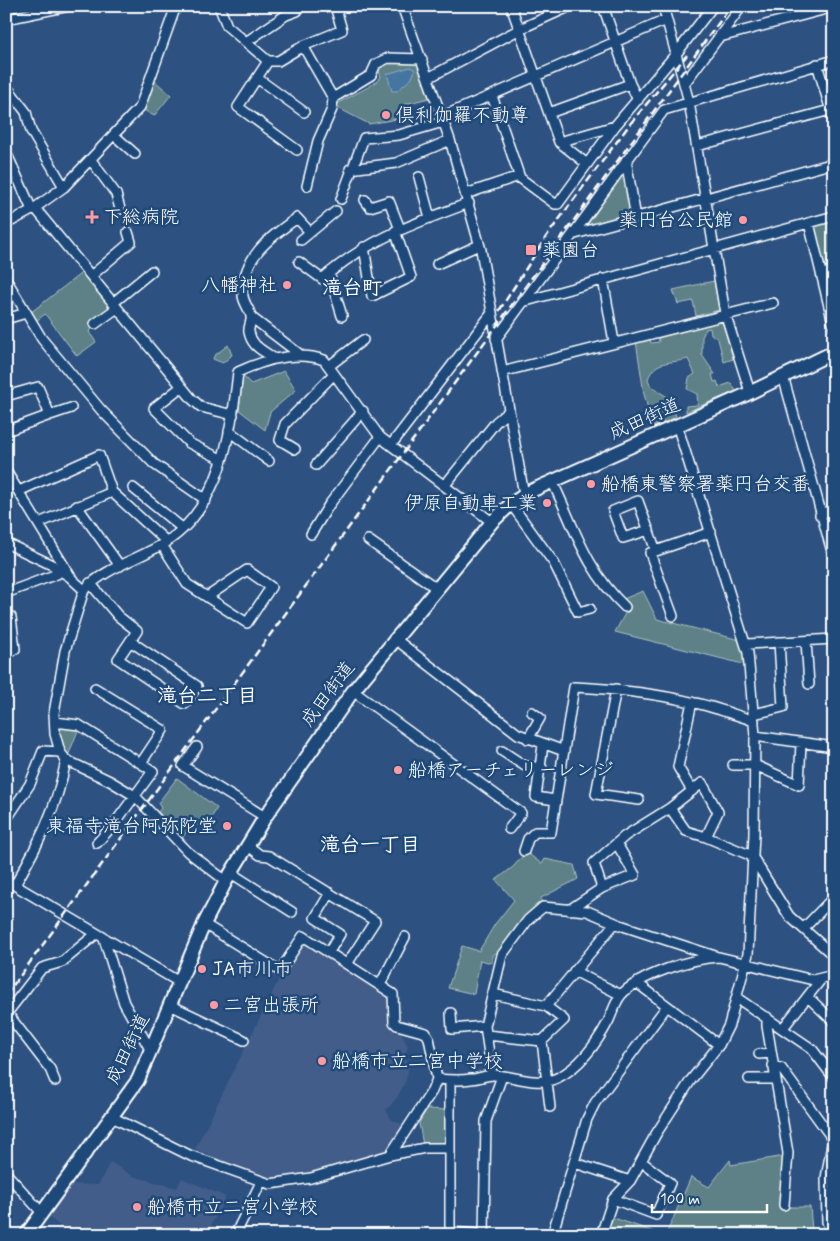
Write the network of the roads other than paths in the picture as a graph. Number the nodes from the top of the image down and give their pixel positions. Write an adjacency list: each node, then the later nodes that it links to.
1 (69, 6): 13 (street)
2 (176, 6): 43 (street)
3 (219, 6): 19 (street)
4 (296, 6): 19 (street)
5 (335, 6): 21 (street)
6 (402, 6): 23 (street)
7 (511, 6): 17 (street)
8 (571, 6): 17 (street)
9 (602, 6): 20 (street)
10 (663, 6): 16 (street)
11 (713, 6): 22 (street)
12 (742, 6): 18 (street)
13 (59, 7): 15 (street)
14 (834, 7): 18 (street)
15 (6, 19)
16 (666, 20): 20 (street); 22 (street)
17 (520, 29): 27 (street); 29 (street)
18 (720, 37): 31 (street)
19 (246, 42): 25 (street)
20 (616, 42): 27 (street); 30 (street)
21 (303, 46): 25 (street); 34 (street)
22 (676, 54): 31 (street); 35 (street)
23 (422, 59): 29 (street); 34 (street)
24 (834, 60): 26 (street)
25 (268, 61): 28 (street)
26 (817, 64): 36 (street); 37 (street)
27 (537, 77): 33 (street); 39 (street)
28 (257, 78): 38 (street); 47 (street)
29 (428, 78): 40 (street)
30 (630, 84): 35 (street); 39 (street)
31 (684, 84): 36 (street)
32 (6, 86): 58 (street)
33 (492, 96): 40 (street); 55 (street)
34 (333, 98): 57 (street)
35 (638, 100): 42 (street)
36 (689, 102): 46 (street); 51 (street)
37 (832, 110): 41 (street); 46 (street)
38 (304, 112)
39 (549, 113): 45 (street)
40 (442, 120): 44 (street); 54 (street)
41 (834, 121)
42 (615, 126): 45 (street); 53 (street)
43 (115, 136): 49 (street); 50 (street)
44 (450, 140): 54 (street); 59 (street)
45 (559, 142): 53 (street)
46 (698, 146): 60 (street)
47 (298, 150)
48 (6, 152): 64 (street)
49 (136, 154)
50 (91, 160): 58 (street); 63 (street)
51 (626, 160): 68 (street); 74 (street)
52 (834, 163): 60 (street)
53 (587, 164): 55 (street)
54 (350, 169): 61 (street)
55 (519, 176): 59 (street)
56 (419, 177): 67 (street)
57 (307, 186)
58 (64, 187): 64 (street)
59 (467, 198): 67 (street); 76 (street)
60 (706, 198): 68 (street); 78 (street)
61 (341, 199)
62 (365, 200): 71 (street)
63 (120, 208)
64 (33, 209): 70 (street); 84 (street)
65 (336, 211): 73 (street)
66 (834, 216): 69 (street)
67 (430, 218): 71 (street)
68 (636, 218): 74 (street)
69 (809, 223): 78 (street); 85 (street)
70 (6, 224)
71 (398, 230): 77 (street); 77 (street)
72 (128, 232): 84 (street)
73 (310, 232): 75 (street); 95 (street)
74 (575, 234): 88 (street)
75 (301, 240)
76 (479, 245): 80 (street); 92 (street)
77 (364, 247): 83 (street)
78 (715, 248): 87 (street); 93 (street)
79 (299, 262): 83 (street)
80 (438, 264)
81 (834, 267): 85 (street)
82 (152, 271): 90 (street)
83 (329, 273): 94 (street)
84 (91, 276): 90 (street)
85 (822, 278): 98 (street)
86 (6, 279): 91 (street)
87 (603, 279): 88 (street); 101 (street)
88 (526, 301): 99 (street)
89 (774, 303): 93 (street)
90 (115, 305): 97 (street); 108 (street)
91 (26, 313): 96 (street); 132 (street)
92 (492, 313): 99 (street); 120 (street)
93 (726, 313): 101 (street); 109 (street)
94 (342, 316)
95 (252, 317): 103 (street); 104 (street)
96 (6, 319)
97 (95, 324)
98 (834, 327)
99 (496, 339): 106 (street)
100 (363, 340): 105 (street)
101 (614, 342): 106 (street)
102 (834, 352): 107 (highway, 成田街道)
103 (302, 356): 104 (street); 105 (street)
104 (274, 359): 115 (street)
105 (332, 370): 112 (street); 121 (street)
106 (502, 372): 113 (street)
107 (782, 376): 109 (highway, 成田街道); 136 (street)
108 (181, 387): 115 (street); 122 (street)
109 (750, 392): 116 (highway, 成田街道)
110 (6, 396): 114 (street)
111 (71, 408): 114 (street)
112 (363, 411): 119 (street); 124 (street)
113 (509, 411): 127 (street); 131 (street)
114 (50, 415): 117 (street)
115 (233, 415): 118 (street)
116 (677, 425): 126 (highway, 成田街道); 141 (street)
117 (6, 432)
118 (230, 432): 122 (street); 123 (street)
119 (380, 437): 120 (street); 142 (street)
120 (391, 445): 127 (street)
121 (295, 450)
122 (221, 459): 132 (street)
123 (269, 461)
124 (316, 465)
125 (6, 471): 128 (street)
126 (552, 481): 131 (highway, 成田街道); 154 (street)
127 (445, 484): 137 (street)
128 (13, 487): 130 (street); 138 (street)
129 (133, 488): 139 (street)
130 (112, 492): 134 (street); 144 (street)
131 (524, 495): 133 (highway, 成田街道)
132 (206, 500): 139 (street)
133 (511, 504): 137 (highway, 成田街道); 155 (street)
134 (77, 506): 138 (street); 148 (street)
135 (834, 509): 136 (street)
136 (820, 514): 147 (street)
137 (492, 522): 151 (highway, 成田街道)
138 (39, 523): 149 (street)
139 (182, 528): 144 (street)
140 (649, 530): 140 (street); 146 (street)
141 (711, 532): 146 (street); 163 (street)
142 (311, 534)
143 (368, 540): 151 (street)
144 (164, 543): 148 (street); 153 (street)
145 (6, 544): 149 (street)
146 (656, 551): 156 (street)
147 (833, 555)
148 (120, 566): 150 (street)
149 (63, 567): 150 (street); 152 (street)
150 (87, 586): 160 (street); 172 (street)
151 (436, 588): 158 (highway, 成田街道)
152 (6, 593)
153 (207, 597): 153 (street)
154 (625, 608)
155 (590, 609)
156 (673, 616)
157 (6, 617): 164 (street)
158 (394, 638): 168 (highway, 成田街道); 174 (street)
159 (834, 639): 161 (street)
160 (130, 641): 160 (street)
161 (806, 641): 162 (street); 165 (street)
162 (779, 642): 163 (street); 171 (street)
163 (747, 644): 171 (street)
164 (6, 656)
165 (809, 684)
166 (95, 688): 182 (street)
167 (616, 689): 169 (street); 180 (street); 189 (street)
168 (353, 691): 191 (highway, 成田街道); 193 (street)
169 (692, 702): 171 (street); 186 (street)
170 (532, 712): 174 (street)
171 (754, 718): 173 (street)
172 (55, 722): 181 (street); 182 (street)
173 (755, 736): 175 (street); 184 (street)
174 (528, 739): 176 (street)
175 (801, 743): 178 (street); 184 (street)
176 (544, 745): 180 (street); 185 (street)
177 (197, 747): 191 (street)
178 (834, 747)
179 (502, 751): 185 (street)
180 (564, 751): 188 (street)
181 (63, 756): 187 (street); 192 (street); 202 (street)
182 (141, 763): 187 (street)
183 (733, 765): 184 (street)
184 (755, 765): 199 (street)
185 (542, 768): 188 (street)
186 (692, 791): 190 (street); 194 (street)
187 (135, 796): 195 (street); 200 (street)
188 (555, 800): 198 (street)
189 (639, 800)
190 (670, 808): 194 (street); 196 (street)
191 (265, 817): 197 (highway, 成田街道)
192 (6, 820)
193 (509, 829)
194 (706, 837): 199 (street)
195 (97, 843)
196 (617, 844): 203 (street); 203 (street)
197 (247, 845): 200 (highway, 成田街道); 204 (street)
198 (524, 851)
199 (752, 856): 210 (street); 217 (street)
200 (228, 877): 207 (street); 209 (highway, 成田街道)
201 (6, 880): 202 (street)
202 (15, 885): 211 (street)
203 (602, 888): 206 (street)
204 (330, 893): 213 (street); 216 (street)
205 (834, 897): 210 (street)
206 (570, 910): 208 (street); 224 (street)
207 (292, 912)
208 (615, 923): 215 (street); 218 (street)
209 (204, 924): 213 (street); 221 (highway, 成田街道)
210 (804, 928): 214 (street)
211 (100, 937): 221 (street); 239 (street); 249 (street)
212 (405, 937): 223 (street)
213 (329, 952): 216 (street)
214 (834, 956)
215 (719, 957): 217 (street); 222 (street)
216 (347, 964): 223 (street)
217 (745, 964): 220 (street); 227 (street)
218 (574, 971): 225 (street); 229 (street)
219 (834, 975): 220 (street)
220 (822, 978): 226 (street)
221 (179, 982): 228 (highway, 成田街道)
222 (637, 983): 225 (street); 230 (street)
223 (380, 985): 246 (street)
224 (492, 994): 229 (street); 235 (street)
225 (621, 995): 251 (street)
226 (808, 997): 233 (street); 234 (street)
227 (737, 998): 232 (street); 238 (street)
228 (170, 1005): 236 (street); 239 (highway, 成田街道)
229 (546, 1006): 237 (street)
230 (667, 1006): 238 (street); 258 (street)
231 (451, 1013): 235 (street)
232 (768, 1017): 234 (street); 240 (street)
233 (834, 1022)
234 (784, 1028): 245 (street)
235 (486, 1031): 237 (street); 243 (street)
236 (244, 1040)
237 (542, 1042): 251 (street)
238 (719, 1045): 257 (street)
239 (151, 1051): 253 (highway, 成田街道)
240 (771, 1053): 241 (street); 242 (street)
241 (760, 1054)
242 (773, 1066): 248 (street); 254 (street)
243 (492, 1075): 244 (street); 250 (street)
244 (502, 1076): 251 (street); 269 (street)
245 (834, 1078)
246 (436, 1079): 250 (street); 256 (street)
247 (749, 1079): 248 (street)
248 (774, 1079): 263 (street)
249 (55, 1080)
250 (450, 1080): 255 (street)
251 (547, 1081): 252 (street)
252 (550, 1108)
253 (112, 1117): 261 (street); 264 (highway, 成田街道)
254 (833, 1136): 265 (street)
255 (450, 1148): 256 (street); 266 (street)
256 (390, 1155): 261 (street)
257 (642, 1162): 260 (street); 262 (street)
258 (575, 1163): 260 (street); 270 (street)
259 (6, 1174): 264 (street)
260 (630, 1181): 262 (street)
261 (261, 1182): 268 (street)
262 (614, 1200): 271 (street)
263 (784, 1204)
264 (42, 1213): 267 (highway, 成田街道)
265 (830, 1220): 272 (street)
266 (450, 1233): 269 (street)
267 (26, 1235)
268 (235, 1235)
269 (484, 1235)
270 (552, 1235)
271 (601, 1235)
272 (833, 1235)

